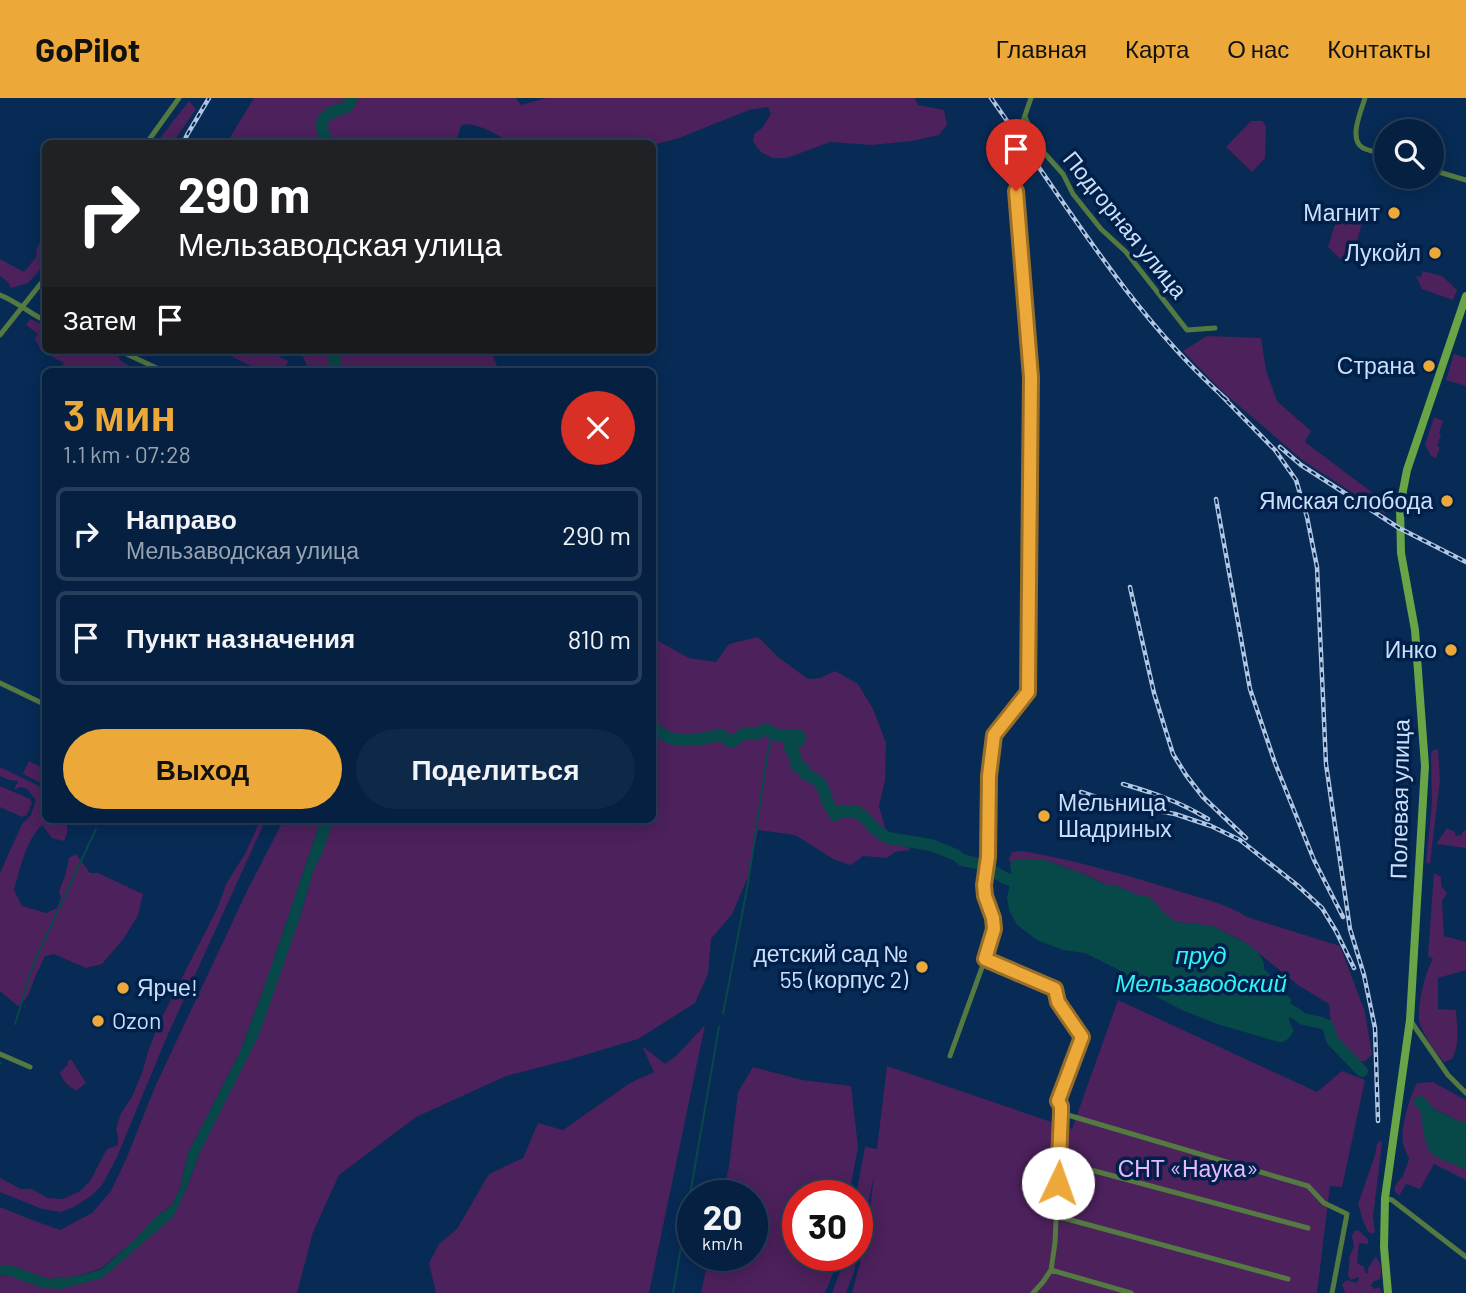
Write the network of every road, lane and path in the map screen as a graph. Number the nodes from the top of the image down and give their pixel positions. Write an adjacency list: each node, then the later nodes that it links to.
1 (179, 98): 5 (street)
2 (1031, 98): 4 (street)
3 (1365, 98): 6 (street)
4 (1025, 117): 14 (street, Подгорная улица); 20 (street)
5 (149, 140)
6 (1374, 151)
7 (1444, 174): 8 (street)
8 (1466, 180)
9 (42, 282): 12 (street)
10 (0, 295): 12 (street)
11 (1466, 296): 21 (street, Полевая улица)
12 (21, 308): 13 (street); 15 (street)
13 (42, 319)
14 (1215, 328)
15 (0, 335)
16 (127, 354): 17 (street)
17 (157, 368)
18 (0, 683): 19 (street)
19 (42, 703)
20 (985, 959): 23 (street); 26 (street)
21 (1410, 1020): 25 (street); 28 (street, Полевая улица)
22 (0, 1054): 24 (street)
23 (950, 1056)
24 (30, 1067)
25 (1466, 1093)
26 (1061, 1113): 27 (street); 36 (street)
27 (1059, 1158): 29 (street); 30 (street)
28 (1385, 1198): 31 (street); 37 (street, Полевая улица)
29 (1056, 1216): 32 (street); 33 (street)
30 (1308, 1228)
31 (1466, 1257)
32 (1051, 1270): 34 (street); 35 (street)
33 (1288, 1279)
34 (1033, 1293)
35 (1131, 1293)
36 (1332, 1293)
37 (1388, 1293)

